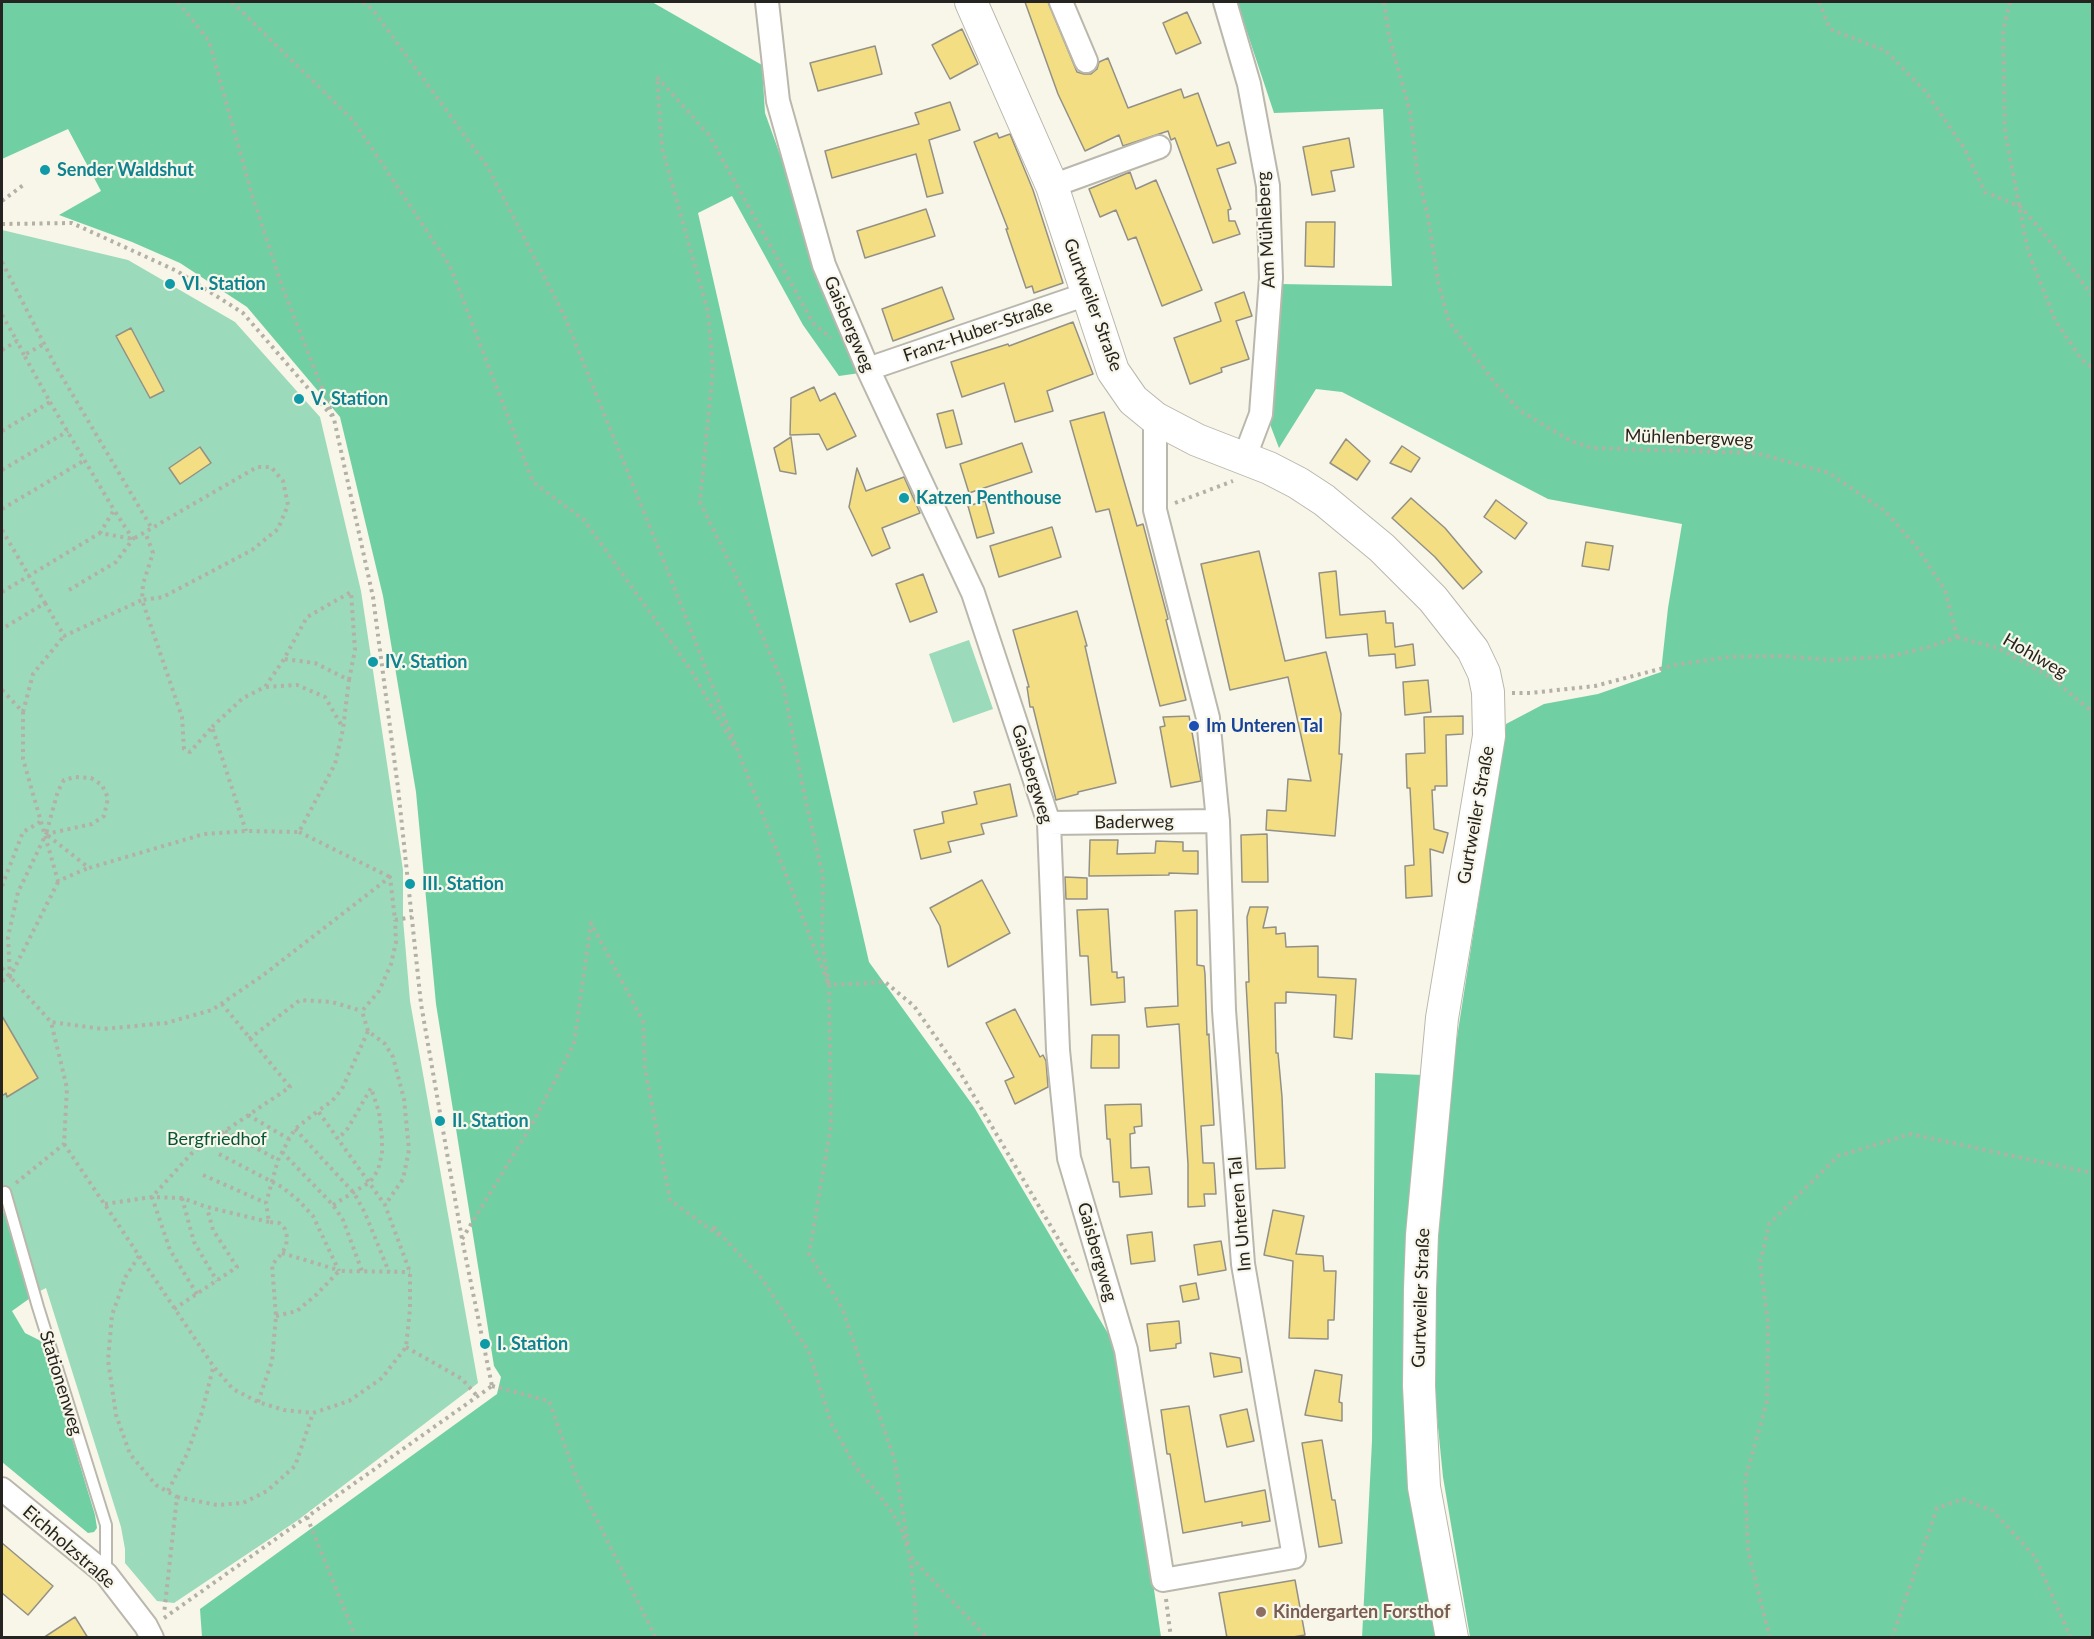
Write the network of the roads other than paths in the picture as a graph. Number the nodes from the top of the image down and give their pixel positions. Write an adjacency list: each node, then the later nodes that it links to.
1 (767, 2): 9 (street, Gaisbergweg)
2 (971, 2): 7 (main road, Gurtweiler Straße)
3 (1061, 2): 5 (street)
4 (1225, 2): 11 (street, Am Mühleberg)
5 (1086, 61)
6 (1159, 147): 7 (street)
7 (1052, 186): 8 (main road, Gurtweiler Straße)
8 (1087, 294): 9 (street, Franz-Huber-Straße); 10 (main road, Gurtweiler Straße)
9 (868, 369): 13 (street, Gaisbergweg)
10 (1155, 418): 11 (main road, Gurtweiler Straße); 12 (street, Im Unteren Tal)
11 (1256, 464): 19 (main road, Gurtweiler Straße)
12 (1218, 821): 13 (street, Baderweg); 17 (street, Im Unteren Tal)
13 (1049, 823): 17 (street, Gaisbergweg)
14 (5, 1192): 16 (lane, Stationenweg)
15 (2, 1489): 16 (street, Eichholzstraße)
16 (106, 1574): 18 (street, Eichholzstraße)
17 (1163, 1580)
18 (154, 1627)
19 (1452, 1638)

